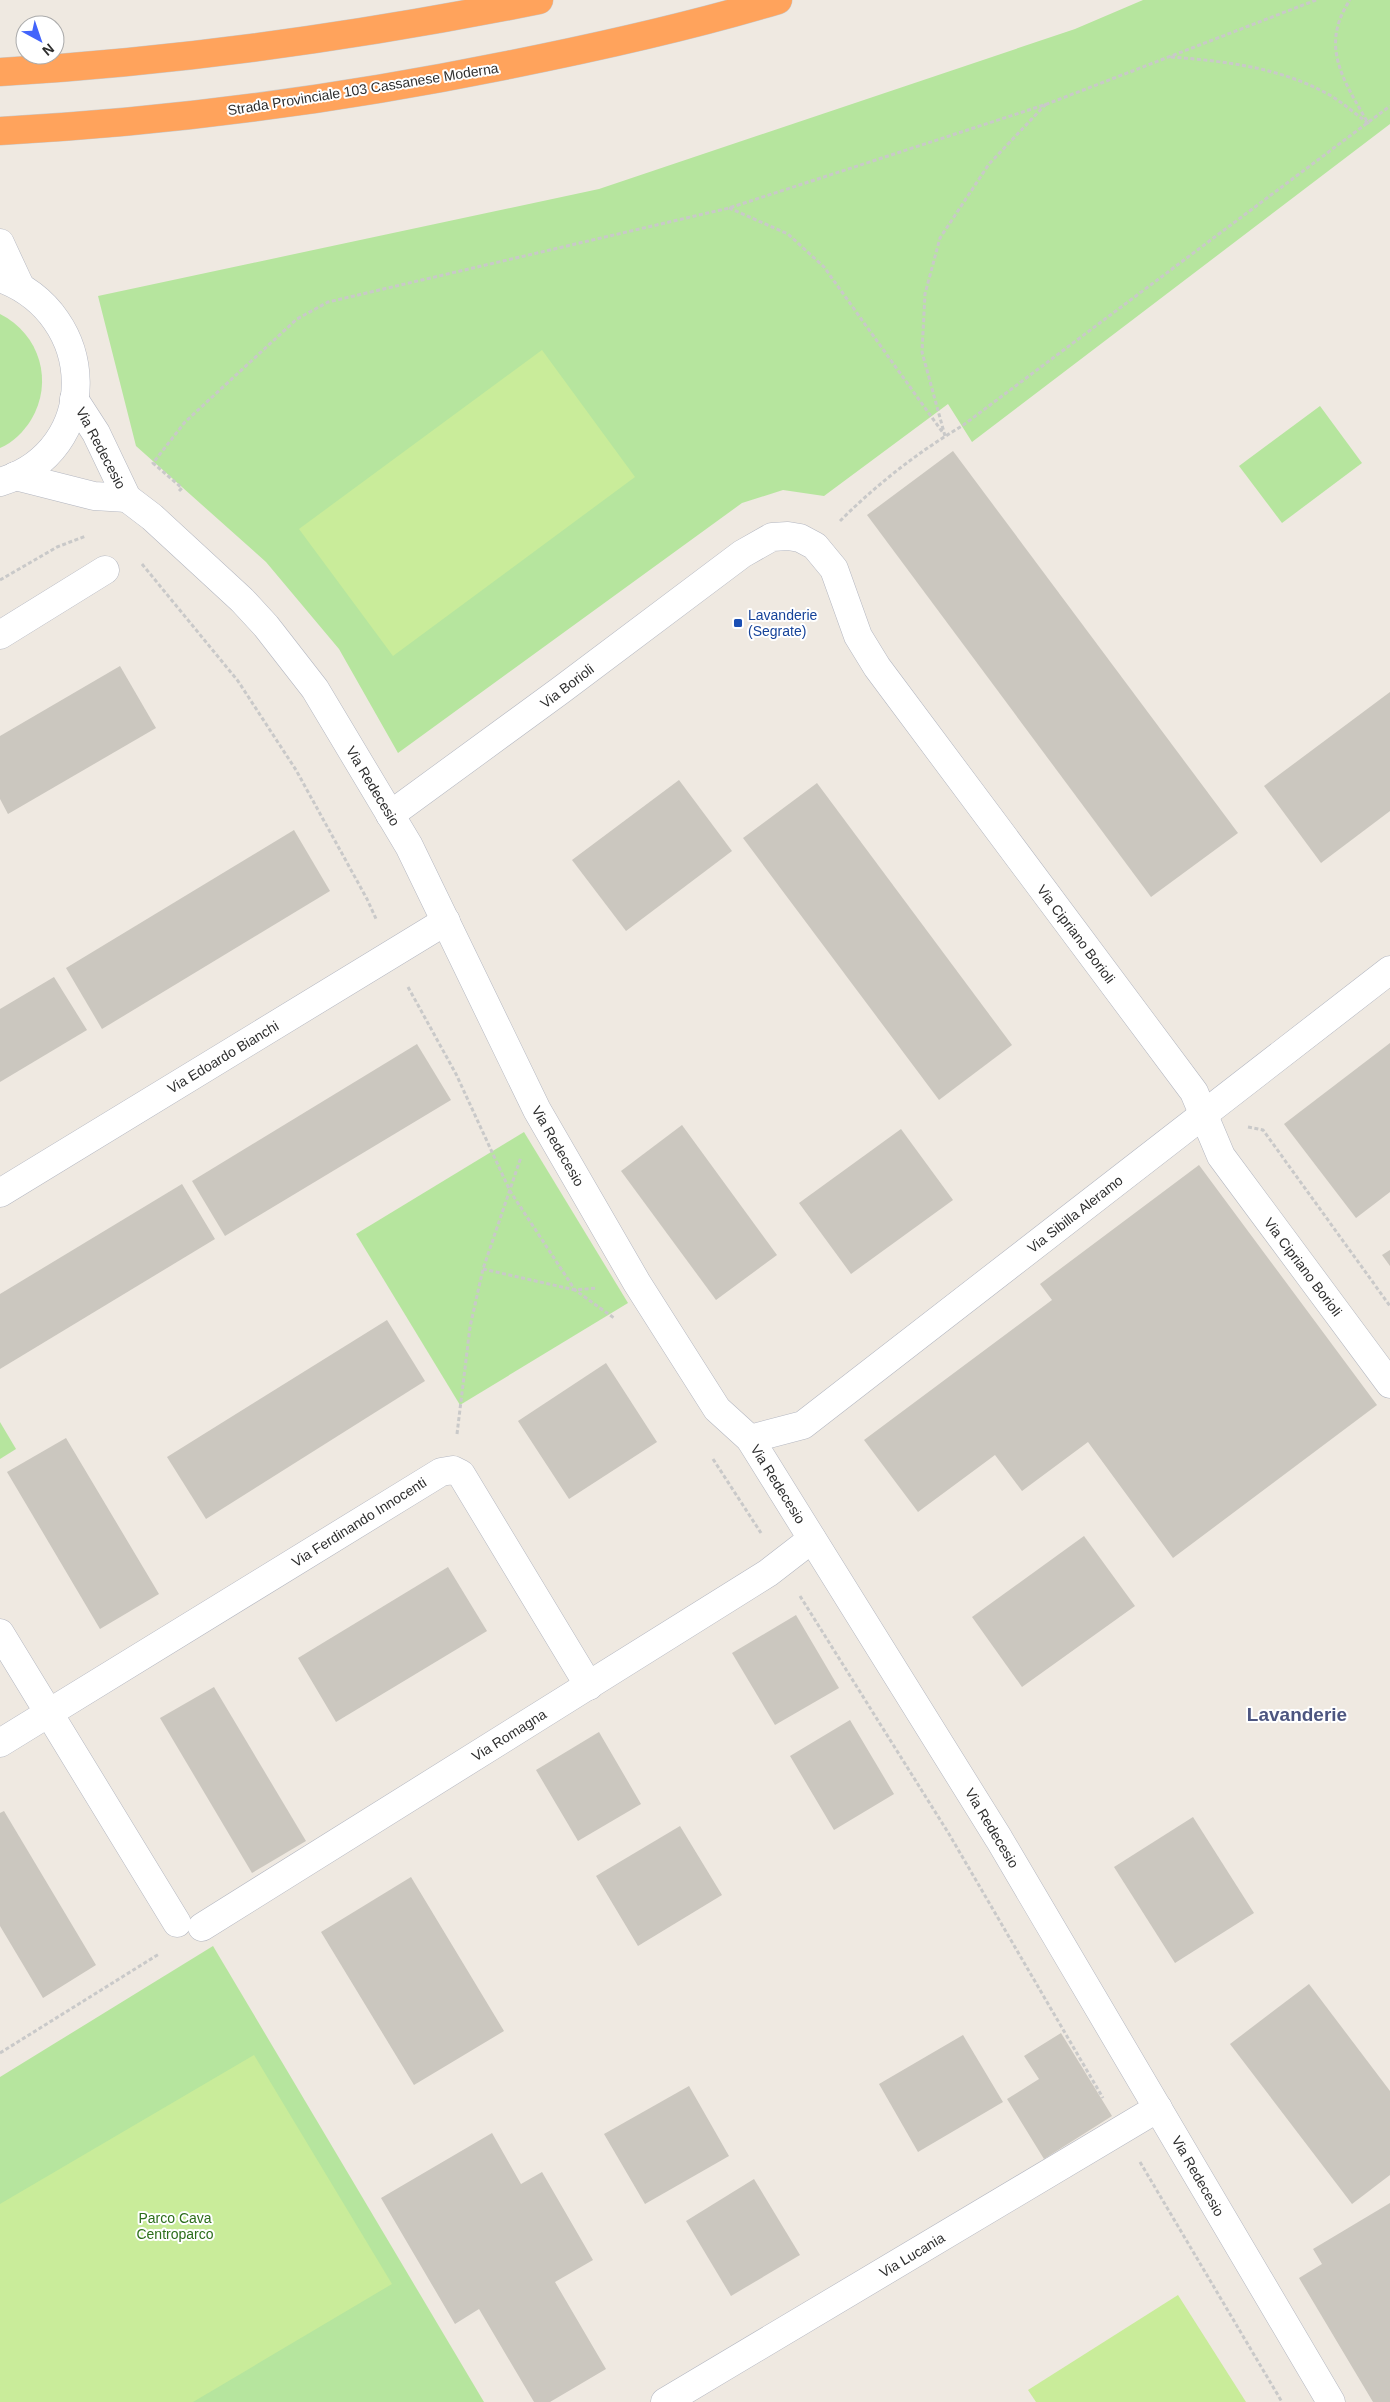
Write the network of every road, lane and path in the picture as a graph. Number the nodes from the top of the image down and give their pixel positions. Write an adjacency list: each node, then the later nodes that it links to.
1 (539, 0): 6 (highway)
2 (778, 0): 10 (highway, Strada Provinciale 103 Cassanese Moderna)
3 (1316, 0): 5 (path)
4 (1350, 0): 9 (path)
5 (1169, 57): 7 (path); 9 (path)
6 (0, 72)
7 (1047, 104): 11 (path); 15 (path)
8 (1390, 106): 9 (path)
9 (1368, 123): 15 (path)
10 (0, 131)
11 (728, 208): 15 (path); 16 (path)
12 (0, 243): 13 (street)
13 (10, 282): 14 (street)
14 (74, 399): 17 (street); 18 (street, Via Redecesio)
15 (945, 436): 19 (path)
16 (153, 464)
17 (8, 479): 18 (street, Via Redecesio)
18 (127, 498): 24 (street, Via Redecesio)
19 (815, 546): 20 (street, Via Cipriano Borioli); 29 (street, Via Cipriano Borioli)
20 (742, 554): 24 (street, Via Borioli)
21 (138, 561): 26 (path)
22 (105, 570): 23 (street)
23 (0, 635)
24 (390, 815): 25 (street, Via Redecesio)
25 (446, 921): 26 (street, Via Edoardo Bianchi); 28 (street, Via Redecesio)
26 (390, 955): 30 (path); 31 (street, Via Edoardo Bianchi)
27 (1390, 970): 29 (street, Via Sibilla Aleramo)
28 (537, 1110): 30 (path); 33 (street, Via Redecesio)
29 (1203, 1116): 35 (path); 37 (street, Via Cipriano Borioli); 38 (street, Via Sibilla Aleramo)
30 (510, 1191): 32 (path); 34 (path)
31 (0, 1193)
32 (483, 1269): 34 (path); 40 (path)
33 (637, 1283): 34 (path); 38 (street, Via Redecesio)
34 (575, 1290): 36 (path)
35 (1390, 1306)
36 (615, 1319)
37 (1390, 1384)
38 (750, 1439): 41 (street, Via Redecesio)
39 (710, 1454): 42 (path)
40 (453, 1470): 44 (street); 45 (street, Via Ferdinando Innocenti)
41 (812, 1538): 42 (street, Via Romagna); 49 (street, Via Redecesio)
42 (780, 1564): 44 (street, Via Romagna); 50 (path)
43 (0, 1633): 45 (street)
44 (589, 1686): 47 (street, Via Romagna)
45 (49, 1713): 46 (street, Via Ferdinando Innocenti); 47 (street)
46 (0, 1743)
47 (190, 1925): 48 (path)
48 (0, 2053)
49 (1158, 2108): 50 (street, Via Lucania); 53 (street, Via Redecesio)
50 (1121, 2130): 51 (street, Via Lucania); 52 (path)
51 (665, 2402)
52 (1282, 2402)
53 (1331, 2402)

